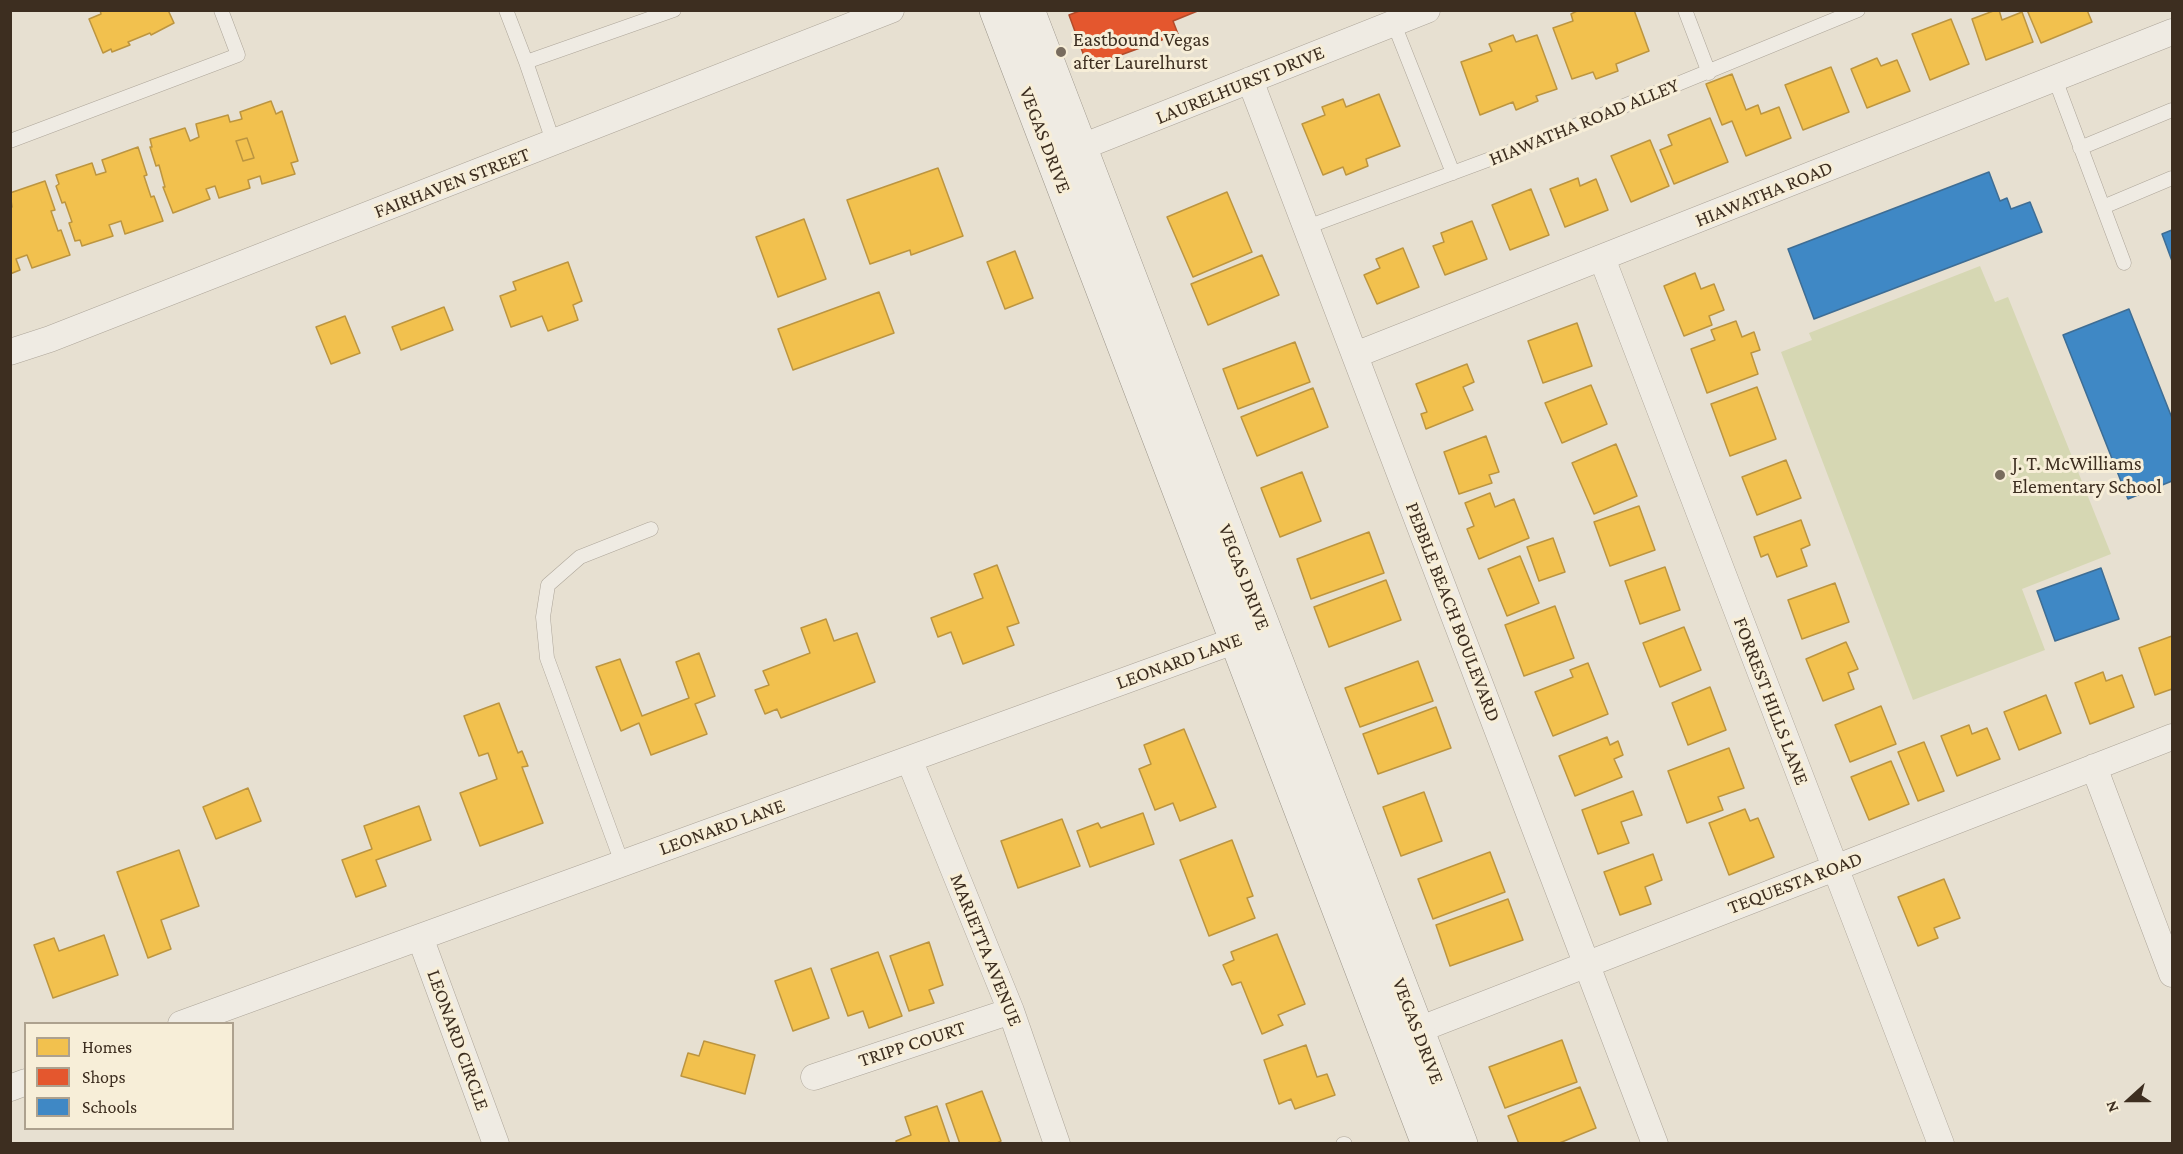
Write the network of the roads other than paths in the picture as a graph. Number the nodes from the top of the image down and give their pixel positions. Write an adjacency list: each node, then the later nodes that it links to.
1 (221, 10): 16 (lane)
2 (506, 10): 11 (lane)
3 (674, 10): 11 (lane)
4 (891, 10): 17 (street, FAIRHAVEN STREET)
5 (1427, 10): 9 (street, LAURELHURST DRIVE)
6 (1685, 10): 12 (lane)
7 (1858, 10): 12 (lane, HIAWATHA ROAD ALLEY)
8 (1005, 11): 19 (main road, VEGAS DRIVE)
9 (1394, 24): 14 (street, LAURELHURST DRIVE); 20 (lane)
10 (2172, 32): 13 (street, HIAWATHA ROAD)
11 (526, 62): 17 (lane)
12 (1709, 73): 20 (lane, HIAWATHA ROAD ALLEY)
13 (2055, 79): 18 (lane); 24 (street, HIAWATHA ROAD)
14 (1250, 80): 19 (street, LAURELHURST DRIVE); 23 (street, PEBBLE BEACH BOULEVARD)
15 (2172, 110): 18 (lane)
16 (10, 141)
17 (554, 144): 26 (street, FAIRHAVEN STREET)
18 (2080, 148): 22 (lane)
19 (1067, 153): 29 (main road, VEGAS DRIVE)
20 (1453, 173): 23 (lane, HIAWATHA ROAD ALLEY)
21 (2172, 178): 22 (lane)
22 (2103, 207): 25 (lane)
23 (1306, 227): 27 (street, PEBBLE BEACH BOULEVARD)
24 (1602, 258): 27 (street, HIAWATHA ROAD); 34 (street, FORREST HILLS LANE)
25 (2124, 263)
26 (10, 352)
27 (1355, 355): 36 (street, PEBBLE BEACH BOULEVARD)
28 (651, 529): 33 (lane)
29 (1250, 635): 31 (street, LEONARD LANE); 40 (main road, VEGAS DRIVE); 42 (main road, VEGAS DRIVE)
30 (2172, 737): 32 (street, TEQUESTA ROAD)
31 (909, 759): 33 (street, LEONARD LANE); 38 (street, MARIETTA AVENUE)
32 (2094, 767): 34 (street, TEQUESTA ROAD); 37 (street)
33 (622, 863): 35 (street, LEONARD LANE)
34 (1835, 867): 36 (street, TEQUESTA ROAD); 46 (street, FORREST HILLS LANE)
35 (420, 937): 39 (street, LEONARD LANE); 43 (street, LEONARD CIRCLE)
36 (1587, 964): 40 (street, TEQUESTA ROAD); 45 (street, PEBBLE BEACH BOULEVARD)
37 (2172, 974)
38 (1011, 1011): 41 (street, TRIPP COURT); 44 (street, MARIETTA AVENUE)
39 (184, 1022)
40 (1418, 1030): 42 (main road, VEGAS DRIVE)
41 (814, 1077)
42 (1436, 1139)
43 (496, 1143)
44 (1057, 1143)
45 (1656, 1143)
46 (1941, 1143)

